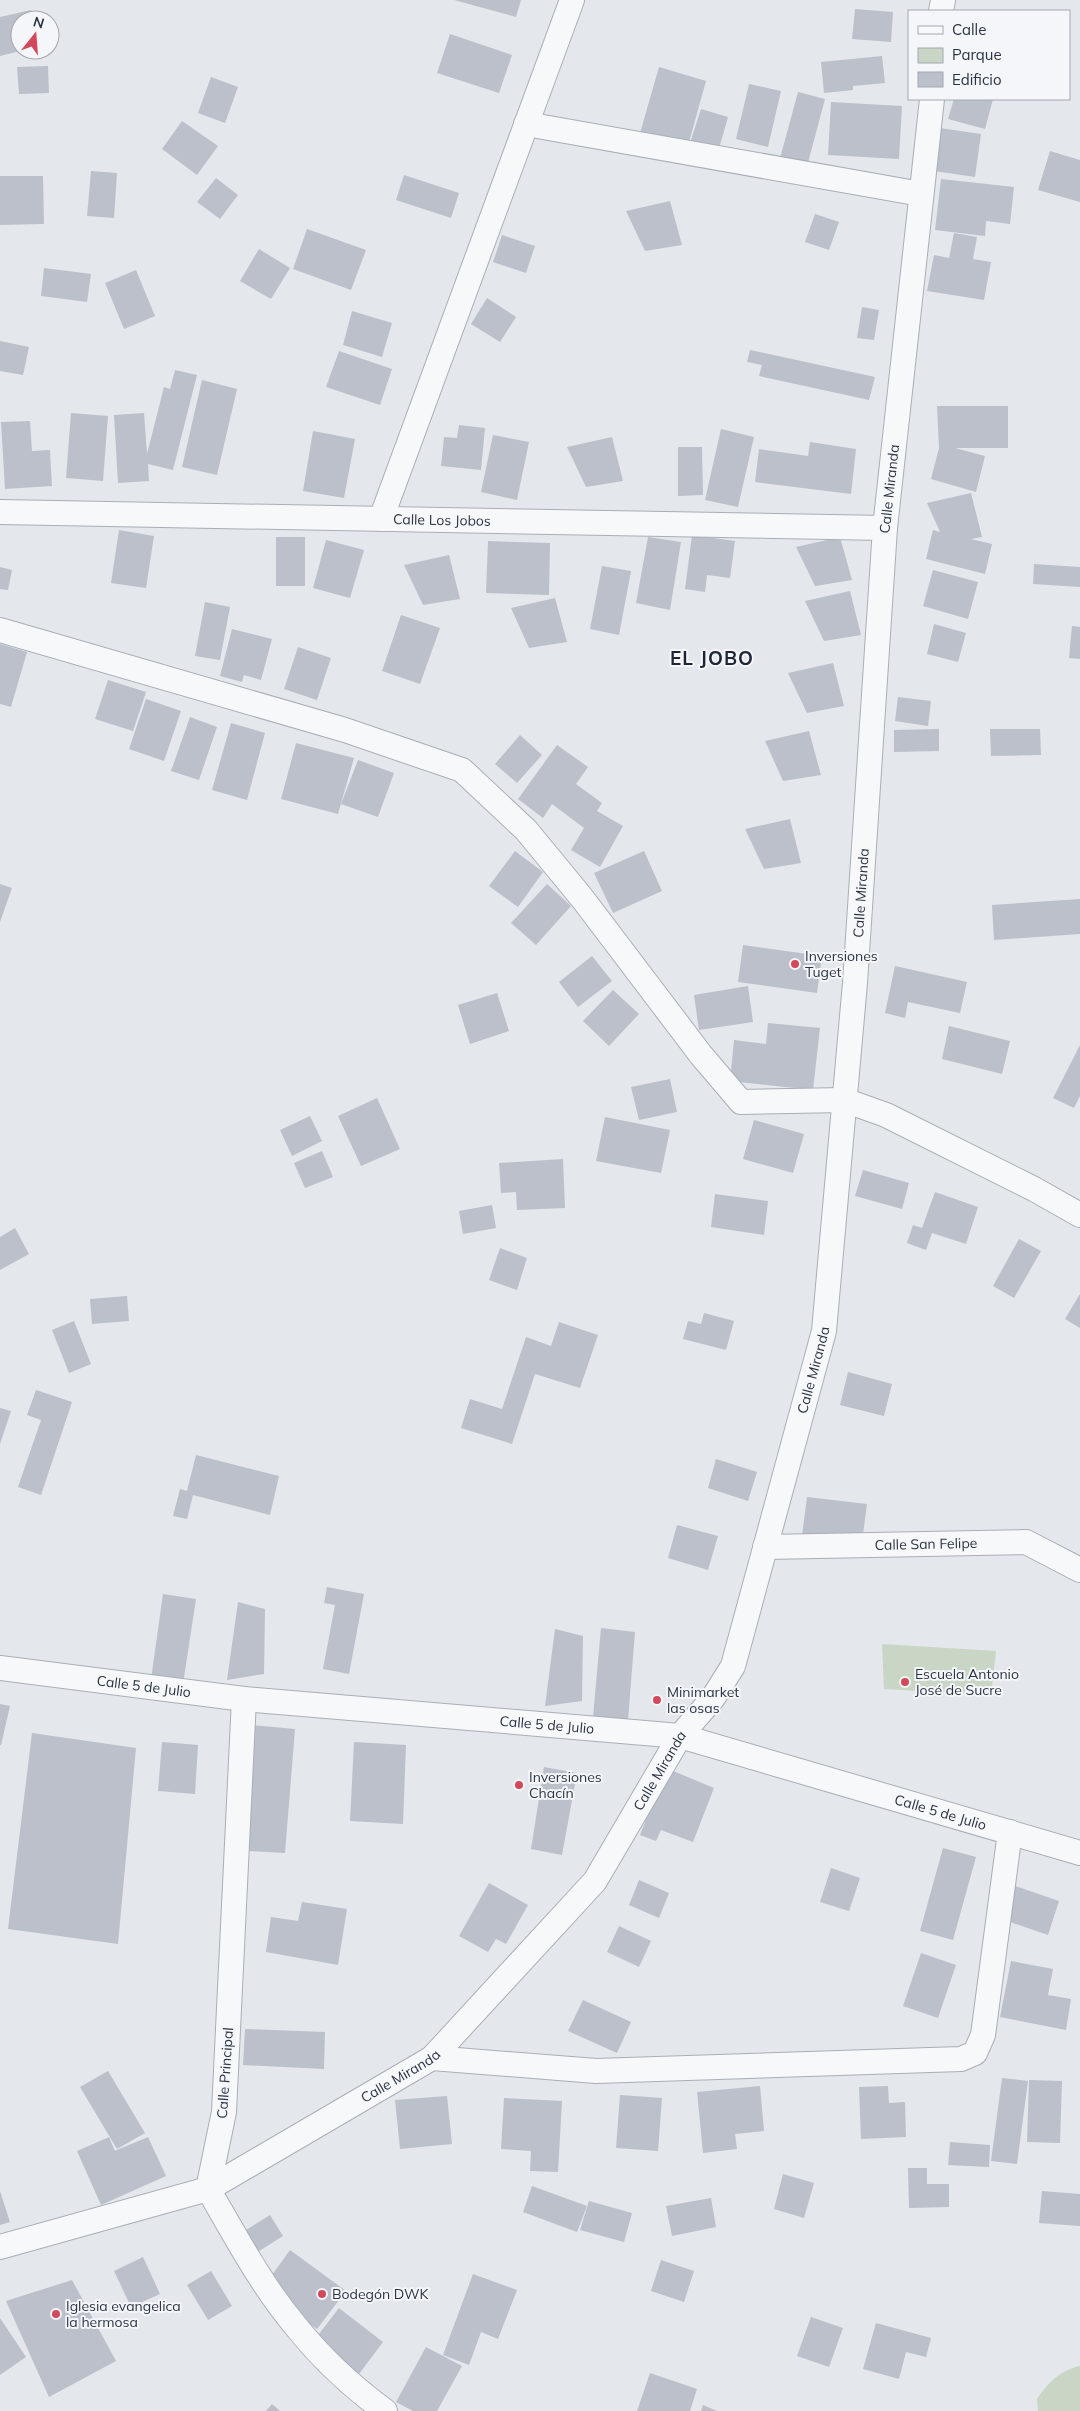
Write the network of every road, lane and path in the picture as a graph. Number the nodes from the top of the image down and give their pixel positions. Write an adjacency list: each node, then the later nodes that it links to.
1 (572, 0): 3 (street)
2 (932, 100): 4 (street, Calle Miranda)
3 (526, 124): 4 (street); 6 (street)
4 (921, 194): 7 (street, Calle Miranda)
5 (0, 512): 6 (street, Calle Los Jobos)
6 (381, 519): 7 (street, Calle Los Jobos)
7 (885, 528): 9 (street, Calle Miranda)
8 (0, 630): 9 (street)
9 (844, 1100): 10 (street); 11 (street, Calle Miranda)
10 (1080, 1215)
11 (765, 1547): 12 (street, Calle San Felipe); 15 (street, Calle Miranda)
12 (1080, 1570)
13 (0, 1668): 14 (street, Calle 5 de Julio)
14 (244, 1699): 15 (street, Calle 5 de Julio); 19 (street, Calle Principal)
15 (680, 1736): 16 (street, Calle 5 de Julio); 18 (street, Calle Miranda)
16 (1010, 1832): 17 (street, Calle 5 de Julio); 18 (street)
17 (1080, 1853)
18 (432, 2058): 19 (street, Calle Miranda)
19 (208, 2189): 20 (street, Calle Miranda); 21 (street)
20 (0, 2247)
21 (384, 2411)

